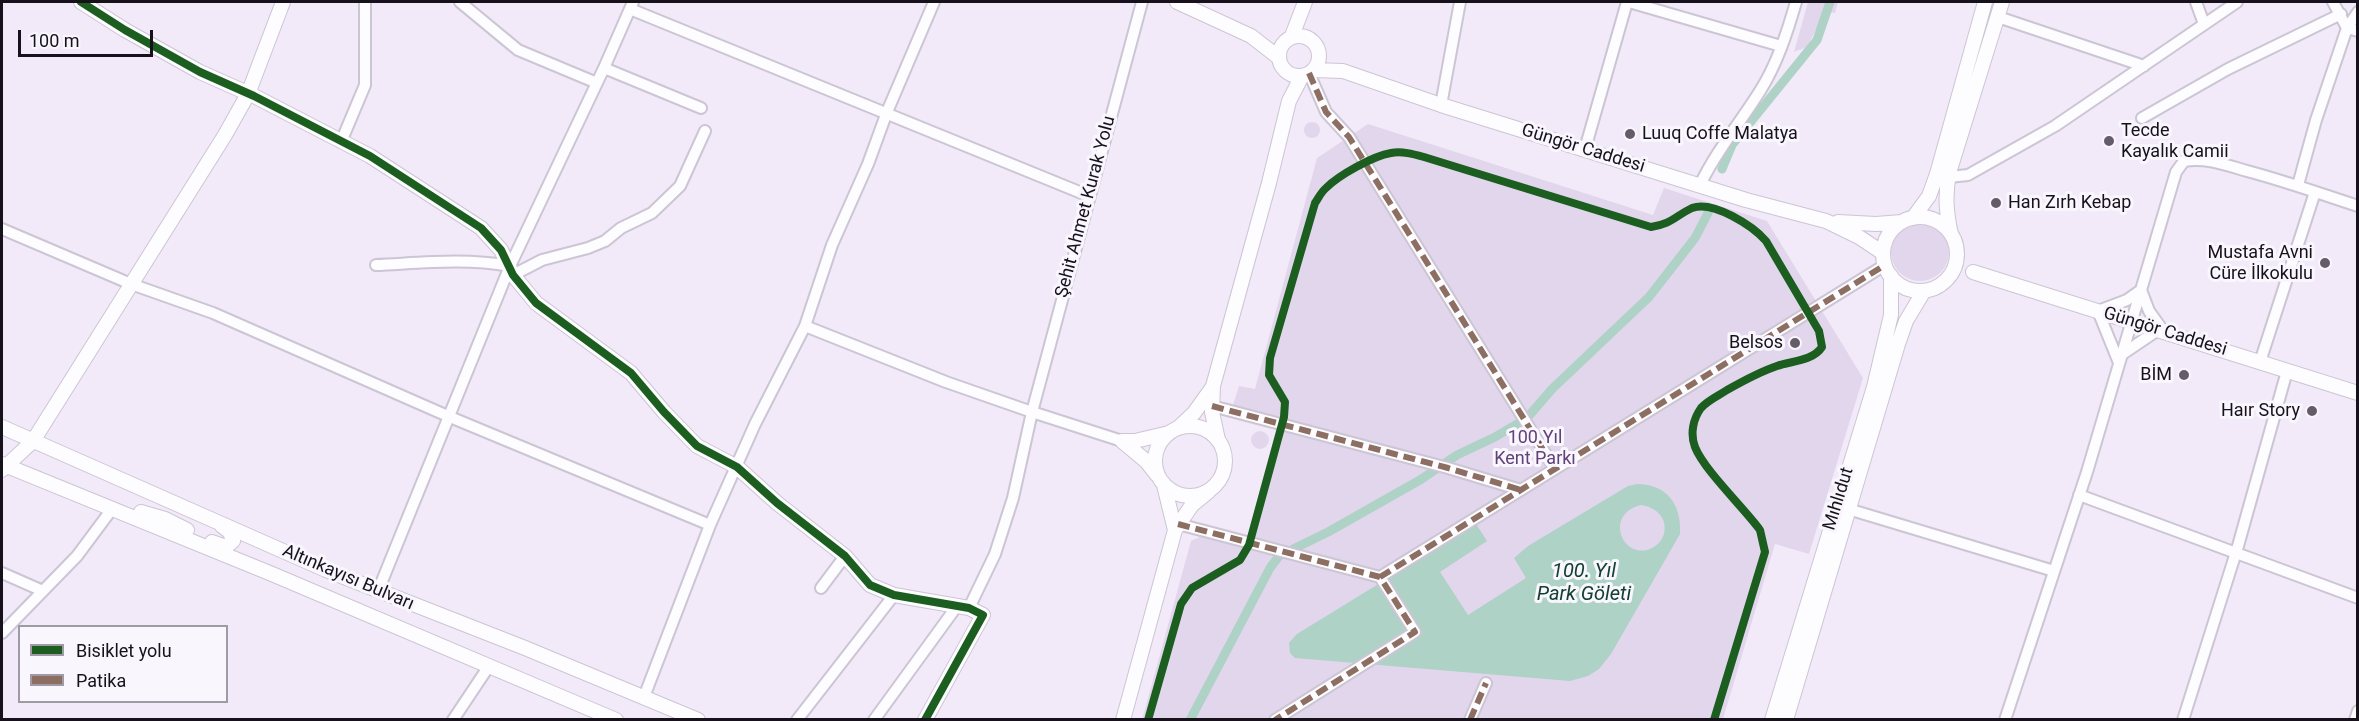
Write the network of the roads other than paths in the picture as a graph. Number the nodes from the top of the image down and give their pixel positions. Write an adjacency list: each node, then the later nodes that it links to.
1 (81, 2): 33 (main road)
2 (283, 2): 33 (main road)
3 (365, 2): 40 (street)
4 (460, 2): 32 (street)
5 (934, 2): 37 (street)
6 (1142, 2): 46 (street, Şehit Ahmet Kurak Yolu)
7 (1177, 2): 23 (main road)
8 (1460, 2): 35 (street)
9 (1628, 2): 26 (street); 41 (street)
10 (1796, 2): 26 (street)
11 (1985, 2): 48 (main road)
12 (2002, 2): 20 (main road)
13 (2196, 2): 21 (street)
14 (2237, 2): 21 (street)
15 (2333, 2): 19 (street)
16 (1305, 4): 24 (main road); 25 (main road)
17 (631, 5): 29 (street); 37 (street)
18 (2358, 12): 22 (street)
19 (2341, 14): 22 (street); 38 (street)
20 (1998, 17): 28 (street); 42 (main road)
21 (2204, 24): 28 (street)
22 (2352, 29): 44 (street)
23 (1251, 36): 24 (main road); 27 (main road)
24 (1289, 38): 25 (main road); 27 (main road)
25 (1315, 45): 30 (main road, Güngör Caddesi); 31 (main road)
26 (1781, 46): 43 (street)
27 (1281, 63): 31 (main road); 34 (main road)
28 (2144, 66): 42 (street)
29 (604, 68): 32 (street); 36 (street)
30 (1343, 71): 31 (main road, Güngör Caddesi); 35 (main road, Güngör Caddesi)
31 (1308, 73): 34 (main road); 80 (street)
32 (597, 83): 55 (street)
33 (248, 94): 40 (main road); 58 (main road)
34 (1289, 101): 68 (main road)
35 (1441, 105): 41 (main road, Güngör Caddesi)
36 (701, 108)
37 (887, 112): 46 (street); 63 (street)
38 (2142, 117)
39 (705, 131): 55 (street)
40 (340, 142): 55 (main road)
41 (1585, 149): 43 (main road, Güngör Caddesi)
42 (1949, 177): 51 (main road)
43 (1700, 185): 49 (main road, Güngör Caddesi)
44 (2298, 185): 45 (street); 59 (street)
45 (2315, 192): 47 (street); 66 (street)
46 (1089, 196): 71 (street, Şehit Ahmet Kurak Yolu)
47 (2358, 206)
48 (1908, 220): 49 (main road); 51 (main road); 54 (main road)
49 (1826, 221): 54 (main road)
50 (2, 229): 58 (street)
51 (1951, 234): 52 (main road)
52 (1956, 249): 56 (main road); 57 (main road)
53 (376, 265): 55 (street)
54 (1886, 265): 60 (main road); 80 (street); 117 (main road, Mıhlıdut)
55 (511, 270): 72 (street); 79 (main road)
56 (1973, 272): 57 (main road); 61 (main road, Güngör Caddesi)
57 (1946, 280): 60 (main road)
58 (131, 284): 72 (street); 76 (main road)
59 (2141, 290): 61 (street); 62 (street); 64 (street)
60 (1924, 291): 86 (main road, Mıhlıdut)
61 (2098, 311): 62 (main road, Güngör Caddesi); 65 (street)
62 (2131, 321): 64 (main road, Güngör Caddesi); 65 (street)
63 (805, 326): 71 (street); 79 (street)
64 (2161, 331): 65 (street); 66 (main road, Güngör Caddesi)
65 (2120, 359): 84 (street)
66 (2260, 362): 67 (main road, Güngör Caddesi)
67 (2288, 371): 69 (main road, Güngör Caddesi); 90 (street)
68 (1213, 386): 70 (main road); 74 (main road)
69 (2358, 393)
70 (1212, 406): 75 (main road); 82 (street)
71 (1032, 412): 77 (street); 102 (street, Şehit Ahmet Kurak Yolu)
72 (450, 417): 88 (street); 99 (street)
73 (2, 427): 76 (main road, Altınkayısı Bulvarı)
74 (1174, 431): 75 (main road); 77 (main road); 81 (main road)
75 (1218, 440): 83 (main road)
76 (33, 441): 78 (main road); 87 (main road, Altınkayısı Bulvarı)
77 (1122, 441): 81 (main road)
78 (3, 466): 85 (main road, Altınkayısı Bulvarı)
79 (737, 467): 88 (street); 91 (main road)
80 (1554, 469): 82 (street)
81 (1161, 480): 83 (main road); 89 (main road)
82 (1521, 490): 94 (street)
83 (1209, 491): 89 (main road)
84 (2079, 495): 90 (street); 92 (street)
85 (112, 509): 87 (main road); 95 (main road, Altınkayısı Bulvarı); 98 (street)
86 (1848, 509): 92 (street); 118 (main road, Mıhlıdut)
87 (214, 521): 96 (main road, Altınkayısı Bulvarı)
88 (710, 525): 106 (street)
89 (1176, 527): 94 (street); 114 (main road)
90 (2236, 552): 101 (street); 120 (street)
91 (845, 556): 97 (street); 100 (main road)
92 (2054, 571): 119 (street)
93 (2, 573): 98 (street)
94 (1380, 577): 115 (street)
95 (285, 579): 96 (main road); 104 (main road, Altınkayısı Bulvarı)
96 (351, 580): 99 (main road, Altınkayısı Bulvarı)
97 (821, 588)
98 (43, 591): 103 (street)
99 (378, 591): 106 (main road, Altınkayısı Bulvarı)
100 (894, 595): 102 (main road); 111 (street)
101 (2358, 598)
102 (963, 607): 112 (street, Şehit Ahmet Kurak Yolu); 113 (main road)
103 (2, 633)
104 (489, 666): 108 (street); 109 (main road, Altınkayısı Bulvarı)
105 (1486, 683): 116 (street)
106 (644, 698): 110 (main road, Altınkayısı Bulvarı)
107 (2358, 711): 121 (street)
108 (453, 720)
109 (616, 720)
110 (698, 720)
111 (797, 720)
112 (874, 720)
113 (925, 720)
114 (1123, 720)
115 (1275, 720)
116 (1470, 720)
117 (1772, 720)
118 (1786, 720)
119 (2005, 720)
120 (2183, 720)
121 (2355, 720)

